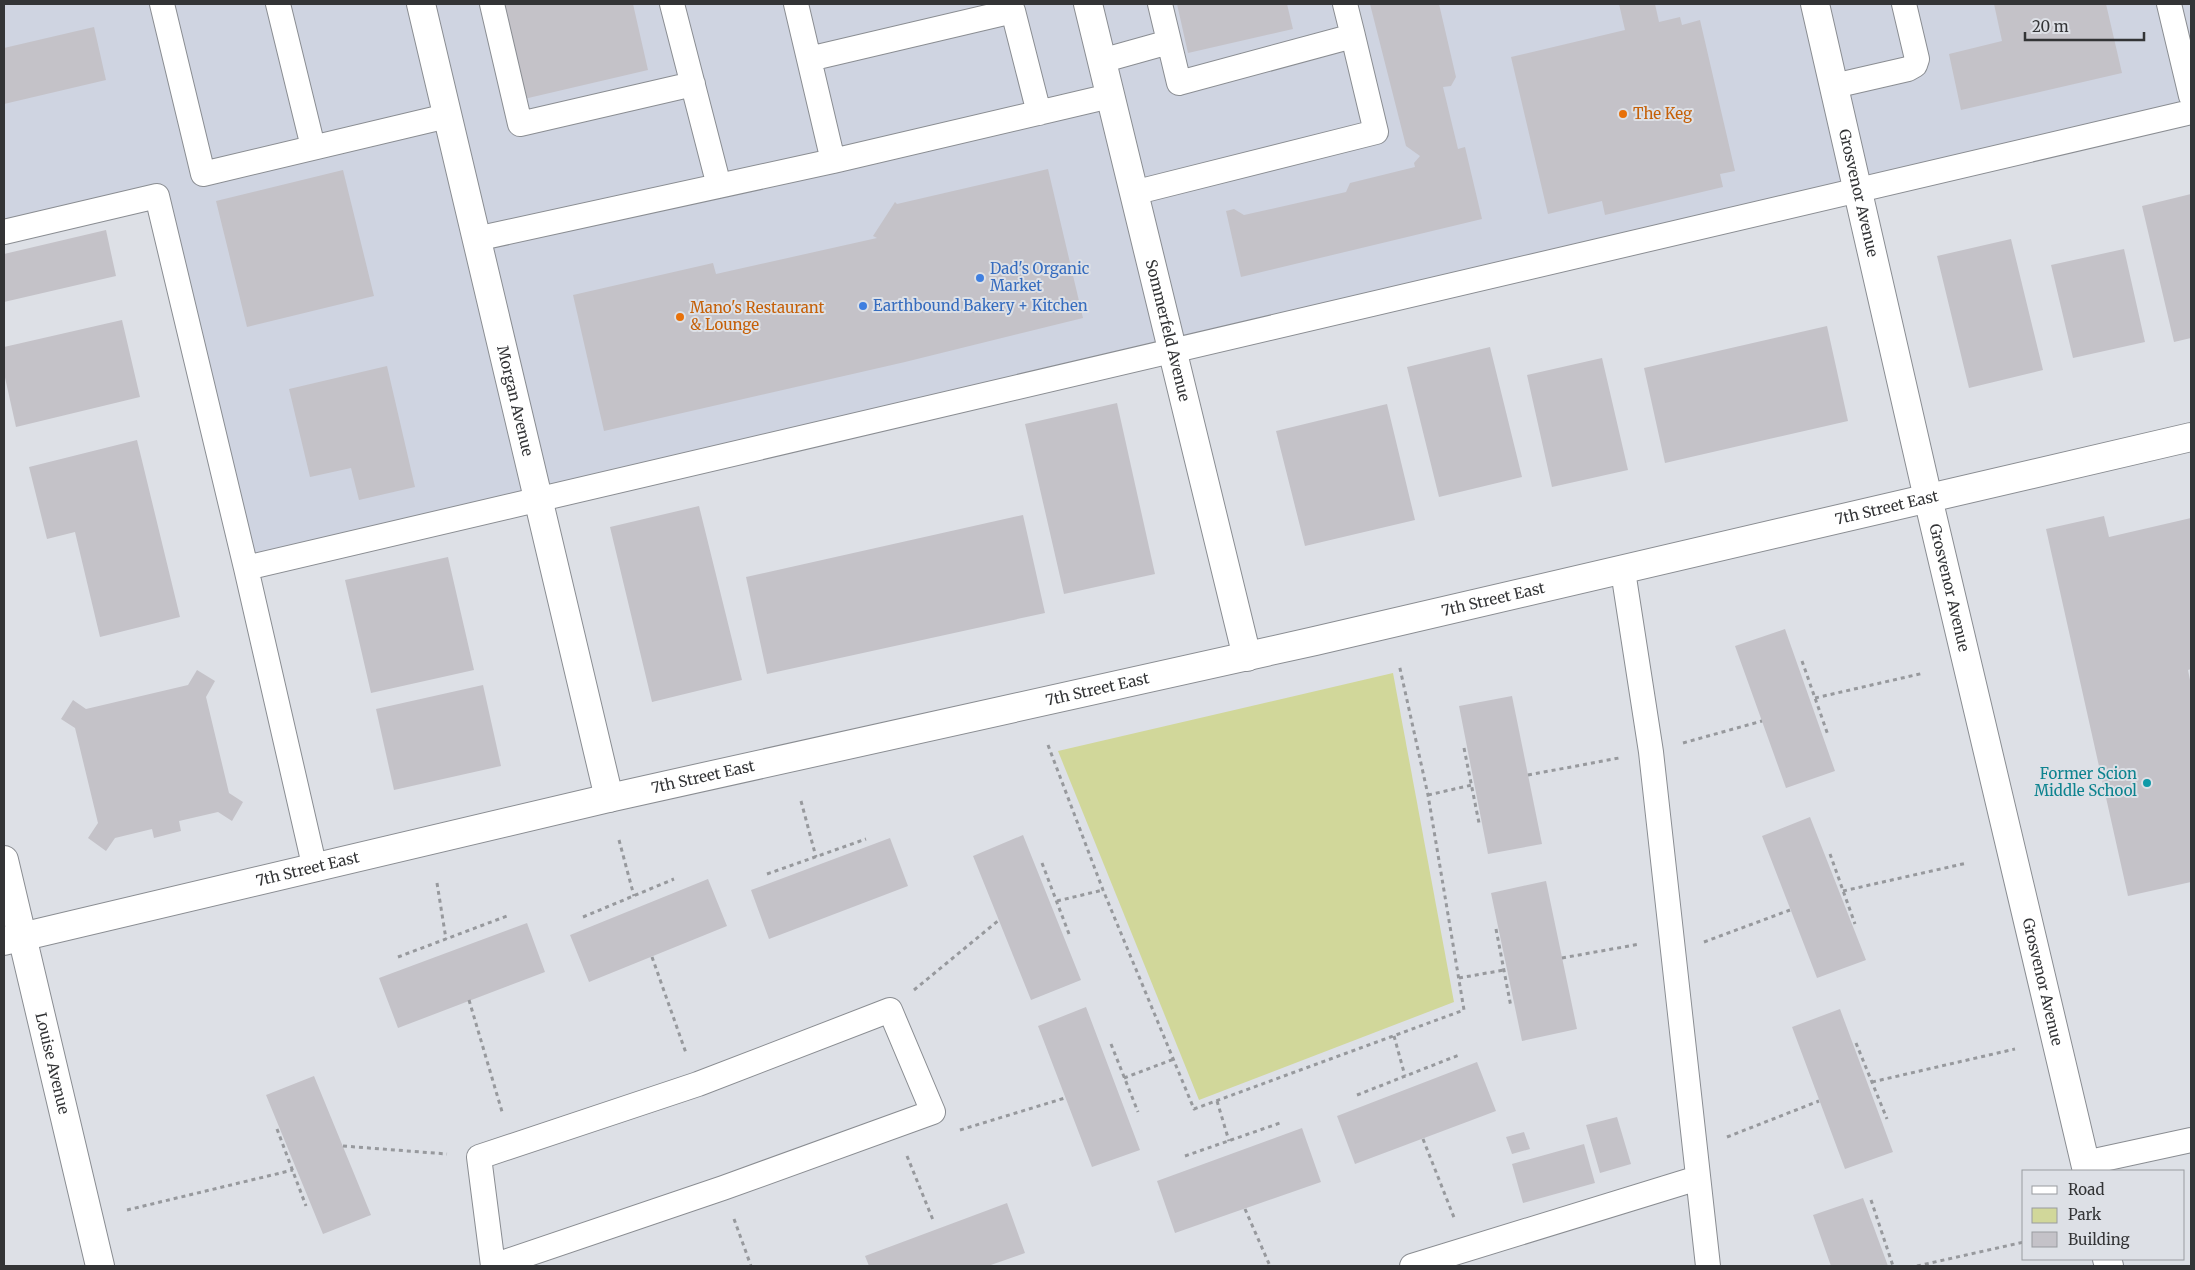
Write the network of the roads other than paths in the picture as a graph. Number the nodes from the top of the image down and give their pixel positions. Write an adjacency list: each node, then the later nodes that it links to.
1 (162, 4): 24 (lane)
2 (278, 4): 24 (lane)
3 (421, 4): 23 (street, Morgan Avenue)
4 (492, 4): 17 (lane)
5 (672, 4): 17 (lane)
6 (796, 4): 15 (lane)
7 (1088, 4): 16 (street, Sommerfeld Avenue)
8 (1160, 4): 14 (lane)
9 (1345, 4): 13 (lane)
10 (1814, 4): 18 (street, Grosvenor Avenue)
11 (1904, 4): 18 (lane)
12 (2169, 4): 20 (lane)
13 (1353, 36): 14 (lane); 28 (lane)
14 (1169, 42): 16 (lane)
15 (809, 59): 22 (lane); 25 (lane)
16 (1102, 61): 19 (street, Sommerfeld Avenue)
17 (693, 84): 26 (lane)
18 (1834, 86): 27 (street, Grosvenor Avenue)
19 (1110, 96): 22 (lane); 28 (street, Sommerfeld Avenue)
20 (2191, 96)
21 (2191, 112): 27 (lane)
22 (1039, 113): 25 (lane)
23 (447, 116): 24 (lane); 30 (street, Morgan Avenue)
24 (313, 147)
25 (833, 160): 26 (lane)
26 (719, 186): 30 (lane)
27 (1857, 188): 31 (lane); 34 (street, Grosvenor Avenue)
28 (1133, 193): 31 (street, Sommerfeld Avenue)
29 (4, 232): 35 (lane)
30 (476, 239): 33 (street, Morgan Avenue)
31 (1170, 348): 33 (lane); 37 (street, Sommerfeld Avenue)
32 (2191, 437): 34 (street, 7th Street East)
33 (537, 497): 35 (lane); 38 (street, Morgan Avenue)
34 (1928, 498): 36 (street, 7th Street East); 43 (street, Grosvenor Avenue)
35 (246, 568): 40 (lane)
36 (1623, 571): 37 (street, 7th Street East); 44 (lane)
37 (1247, 656): 38 (street, 7th Street East)
38 (609, 798): 40 (street, 7th Street East)
39 (4, 860): 41 (street, Louise Avenue)
40 (315, 869): 41 (street, 7th Street East)
41 (13, 939): 45 (street, Louise Avenue)
42 (2191, 1140): 43 (lane)
43 (2086, 1167)
44 (1698, 1178): 47 (lane); 48 (lane)
45 (100, 1266)
46 (493, 1266): 46 (lane)
47 (1412, 1266)
48 (1708, 1266)

